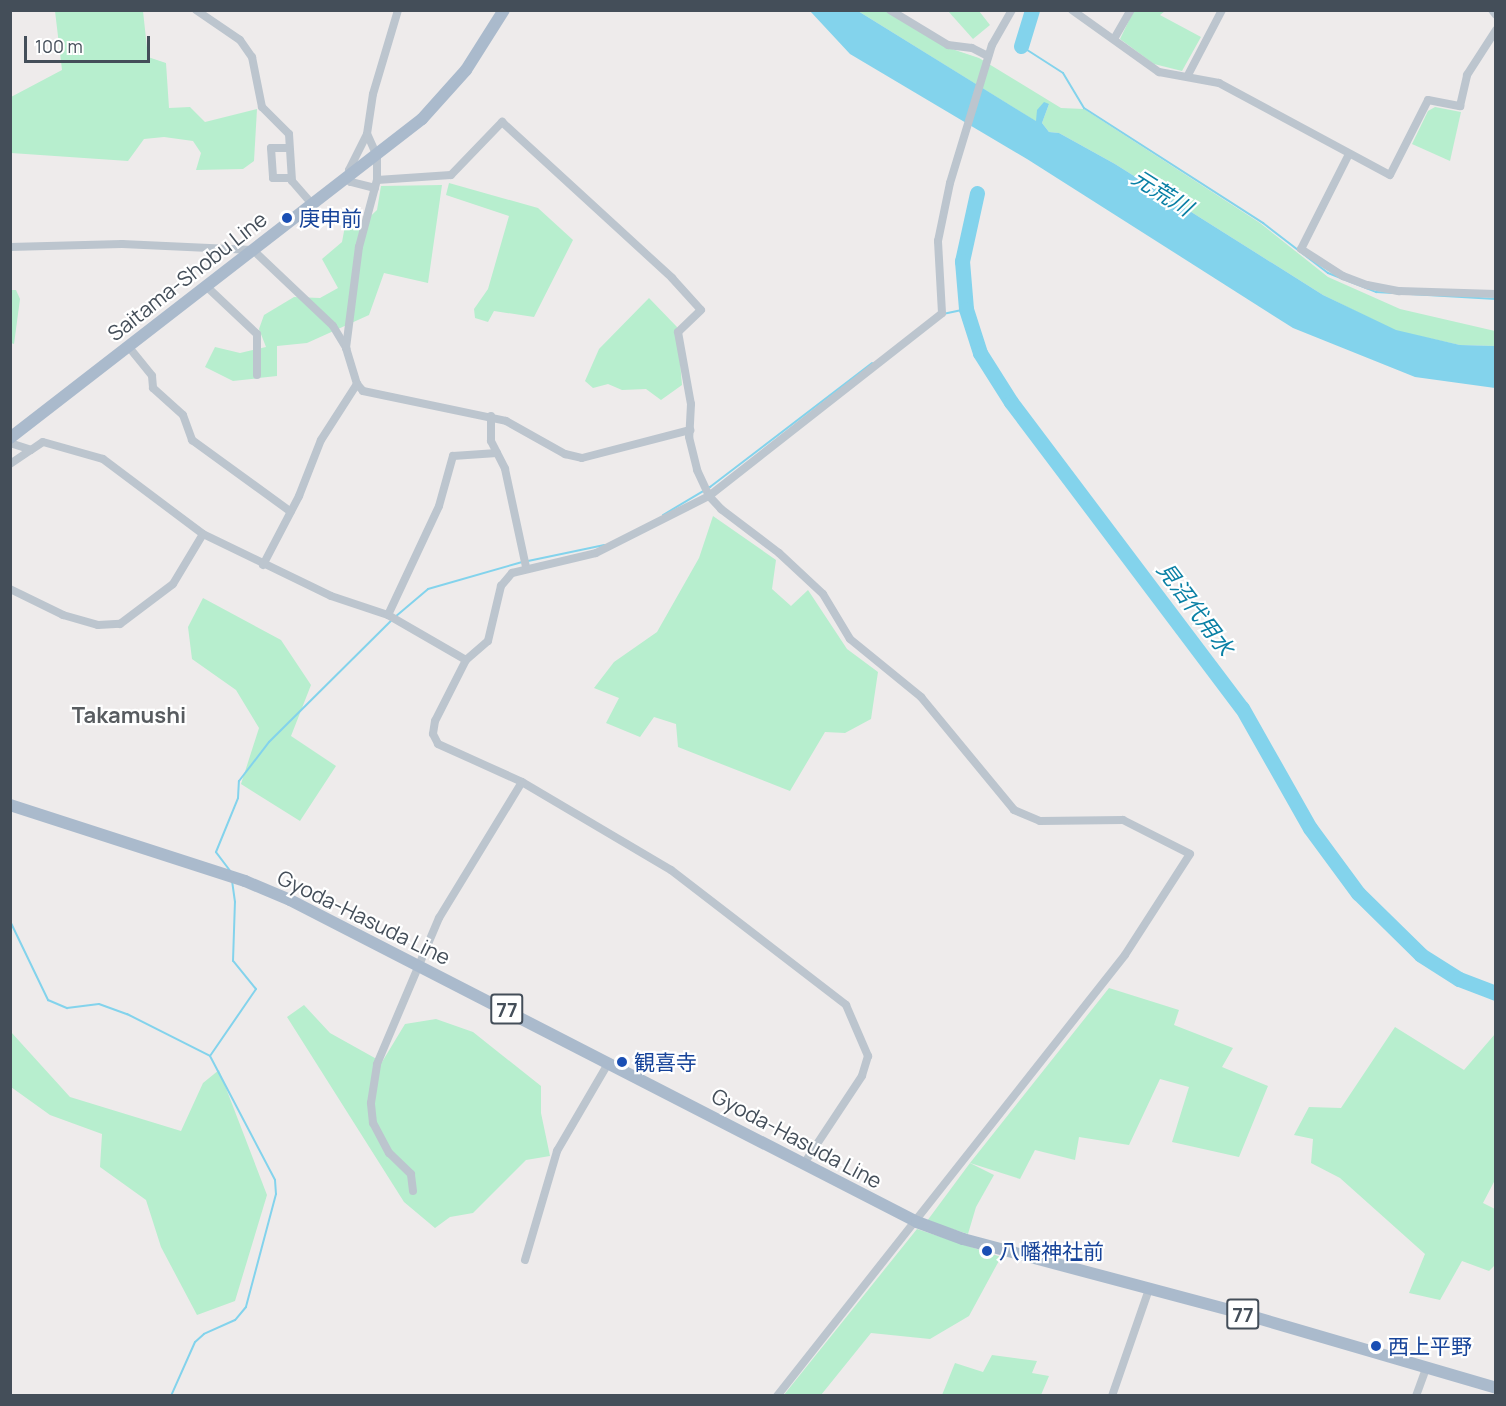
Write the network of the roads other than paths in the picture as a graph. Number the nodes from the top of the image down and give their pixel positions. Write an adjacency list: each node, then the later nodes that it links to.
1 (196, 10): 16 (street)
2 (398, 10): 15 (street)
3 (504, 10): 17 (main road, Saitama-Shobu Line)
4 (890, 10): 13 (street)
5 (1012, 10): 13 (street)
6 (1072, 10): 12 (street)
7 (1131, 10): 12 (street)
8 (1222, 10): 14 (street)
9 (1492, 10): 10 (street)
10 (1496, 15)
11 (1496, 30): 18 (street)
12 (1114, 39): 14 (street)
13 (987, 59): 38 (street)
14 (1188, 75): 18 (street)
15 (367, 134): 17 (street); 20 (street)
16 (290, 148): 19 (street); 19 (street)
17 (377, 156): 20 (main road, Saitama-Shobu Line); 21 (street)
18 (1348, 156): 26 (street)
19 (291, 178): 22 (street)
20 (348, 178): 21 (street); 22 (main road, Saitama-Shobu Line)
21 (376, 184): 28 (street); 32 (street)
22 (312, 204): 24 (main road, Saitama-Shobu Line)
23 (10, 247): 24 (street)
24 (253, 250): 25 (main road, Saitama-Shobu Line); 28 (street)
25 (206, 286): 27 (main road, Saitama-Shobu Line); 29 (street)
26 (1496, 294)
27 (128, 346): 33 (main road, Saitama-Shobu Line); 39 (street)
28 (346, 348): 30 (street)
29 (257, 375)
30 (357, 384): 31 (street); 39 (street)
31 (490, 416): 32 (street); 36 (street)
32 (690, 430): 38 (street)
33 (10, 438)
34 (10, 443): 35 (street)
35 (31, 450): 37 (street); 40 (street)
36 (497, 453): 42 (street); 44 (street)
37 (10, 464)
38 (709, 496): 42 (street); 52 (street)
39 (291, 512): 41 (street)
40 (203, 534): 41 (street); 43 (street)
41 (263, 565): 44 (street)
42 (526, 567): 45 (street)
43 (10, 589)
44 (388, 615): 45 (street)
45 (466, 660): 46 (street)
46 (522, 782): 48 (street); 50 (street)
47 (10, 806): 48 (main road, Gyoda-Hasuda Line / 77)
48 (417, 964): 49 (main road, Gyoda-Hasuda Line / 77); 51 (street)
49 (609, 1062): 50 (main road, Gyoda-Hasuda Line / 77); 53 (street)
50 (805, 1162): 52 (main road, Gyoda-Hasuda Line / 77)
51 (413, 1191)
52 (916, 1222): 54 (main road, Gyoda-Hasuda Line / 77); 57 (street)
53 (525, 1260)
54 (1149, 1289): 55 (main road, Gyoda-Hasuda Line / 77); 58 (street)
55 (1426, 1368): 56 (main road, Gyoda-Hasuda Line / 77); 59 (street)
56 (1496, 1388)
57 (777, 1395)
58 (1112, 1395)
59 (1416, 1395)

